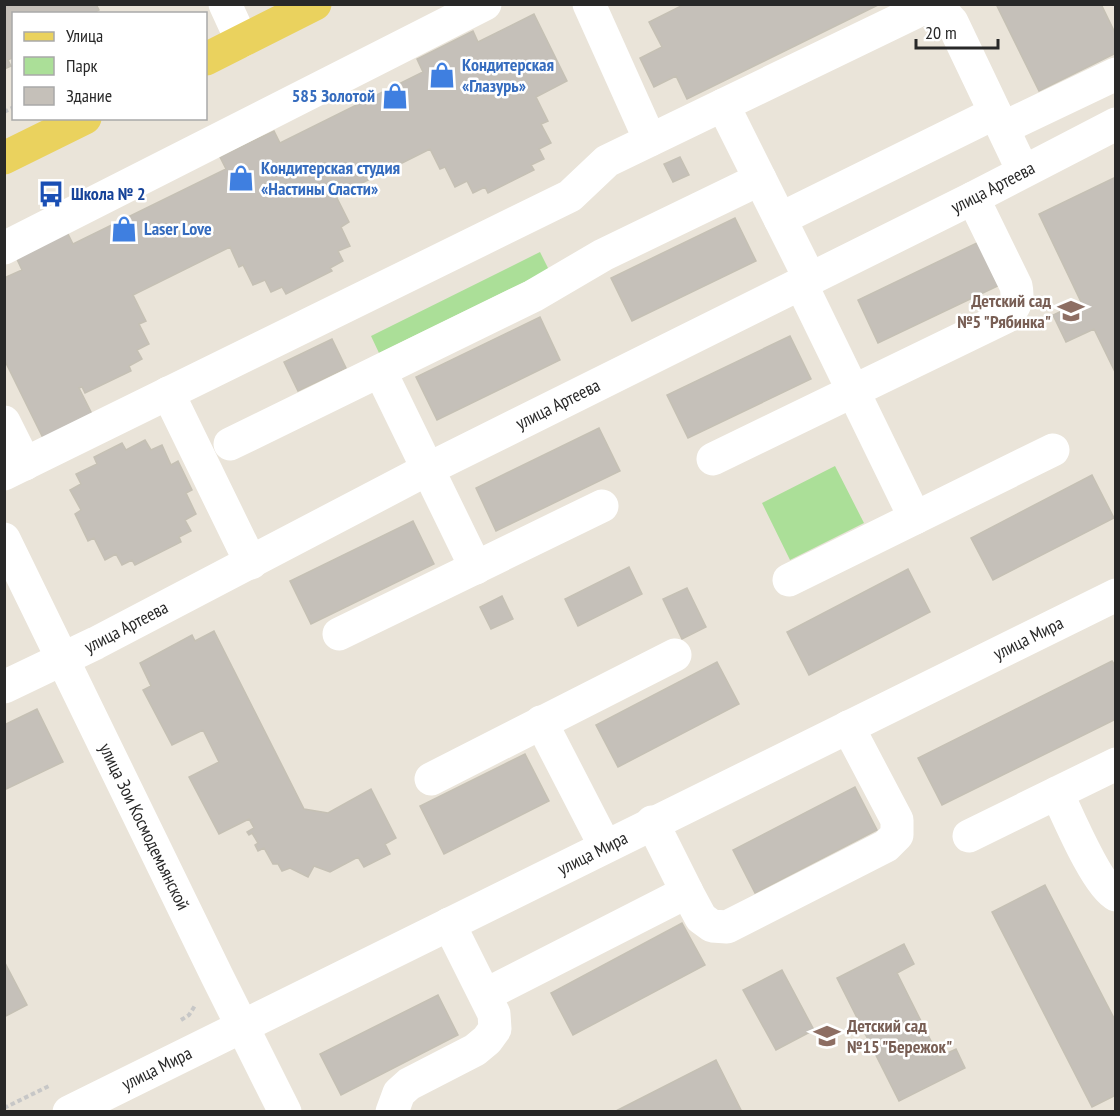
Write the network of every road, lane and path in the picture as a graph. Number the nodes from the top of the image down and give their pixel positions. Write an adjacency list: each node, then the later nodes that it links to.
1 (225, 4): 5 (street)
2 (315, 4): 5 (main road)
3 (485, 4): 18 (street)
4 (589, 4): 12 (street)
5 (242, 41): 6 (main road)
6 (207, 58)
7 (1116, 74): 10 (street)
8 (723, 105): 10 (street); 12 (street); 15 (street)
9 (81, 120): 13 (main road)
10 (999, 120): 14 (street); 17 (street)
11 (1116, 124): 14 (street, улица Артеева)
12 (650, 140): 22 (street)
13 (4, 158)
14 (1023, 171): 16 (street, улица Артеева)
15 (760, 179): 17 (street); 20 (street)
16 (973, 198): 19 (street, улица Артеева); 21 (street)
17 (780, 219): 19 (street)
18 (4, 248)
19 (806, 281): 21 (street); 28 (street, улица Артеева)
20 (380, 371): 24 (street); 28 (street)
21 (853, 391): 26 (street); 30 (street)
22 (168, 393): 27 (street); 32 (street)
23 (4, 422): 27 (street)
24 (230, 444)
25 (1053, 450): 30 (street)
26 (713, 459)
27 (15, 469)
28 (428, 470): 32 (street, улица Артеева); 33 (street)
29 (602, 506): 33 (street)
30 (915, 518): 34 (street)
31 (4, 539): 38 (street, улица Зои Космодемьянской)
32 (251, 563): 38 (street, улица Артеева)
33 (476, 568): 36 (street)
34 (789, 580)
35 (1116, 595): 41 (street, улица Мира)
36 (339, 634)
37 (675, 655): 40 (street)
38 (64, 658): 39 (street, улица Артеева); 54 (street, улица Зои Космодемьянской)
39 (4, 687)
40 (541, 722): 43 (street); 47 (street)
41 (848, 727): 45 (street, улица Мира); 48 (street)
42 (1116, 764): 44 (street)
43 (431, 779)
44 (1057, 793): 46 (street); 49 (street)
45 (652, 822): 47 (street, улица Мира); 48 (street)
46 (969, 836)
47 (605, 846): 50 (street, улица Мира)
48 (687, 892): 51 (street)
49 (1116, 895)
50 (449, 924): 51 (street); 54 (street, улица Мира)
51 (485, 995): 59 (street)
52 (198, 1001): 53 (path)
53 (178, 1023)
54 (241, 1025): 56 (street, улица Мира); 58 (street, улица Зои Космодемьянской)
55 (62, 1097): 56 (street, улица Мира); 57 (path)
56 (107, 1103)
57 (4, 1108)
58 (285, 1112)
59 (392, 1112)

